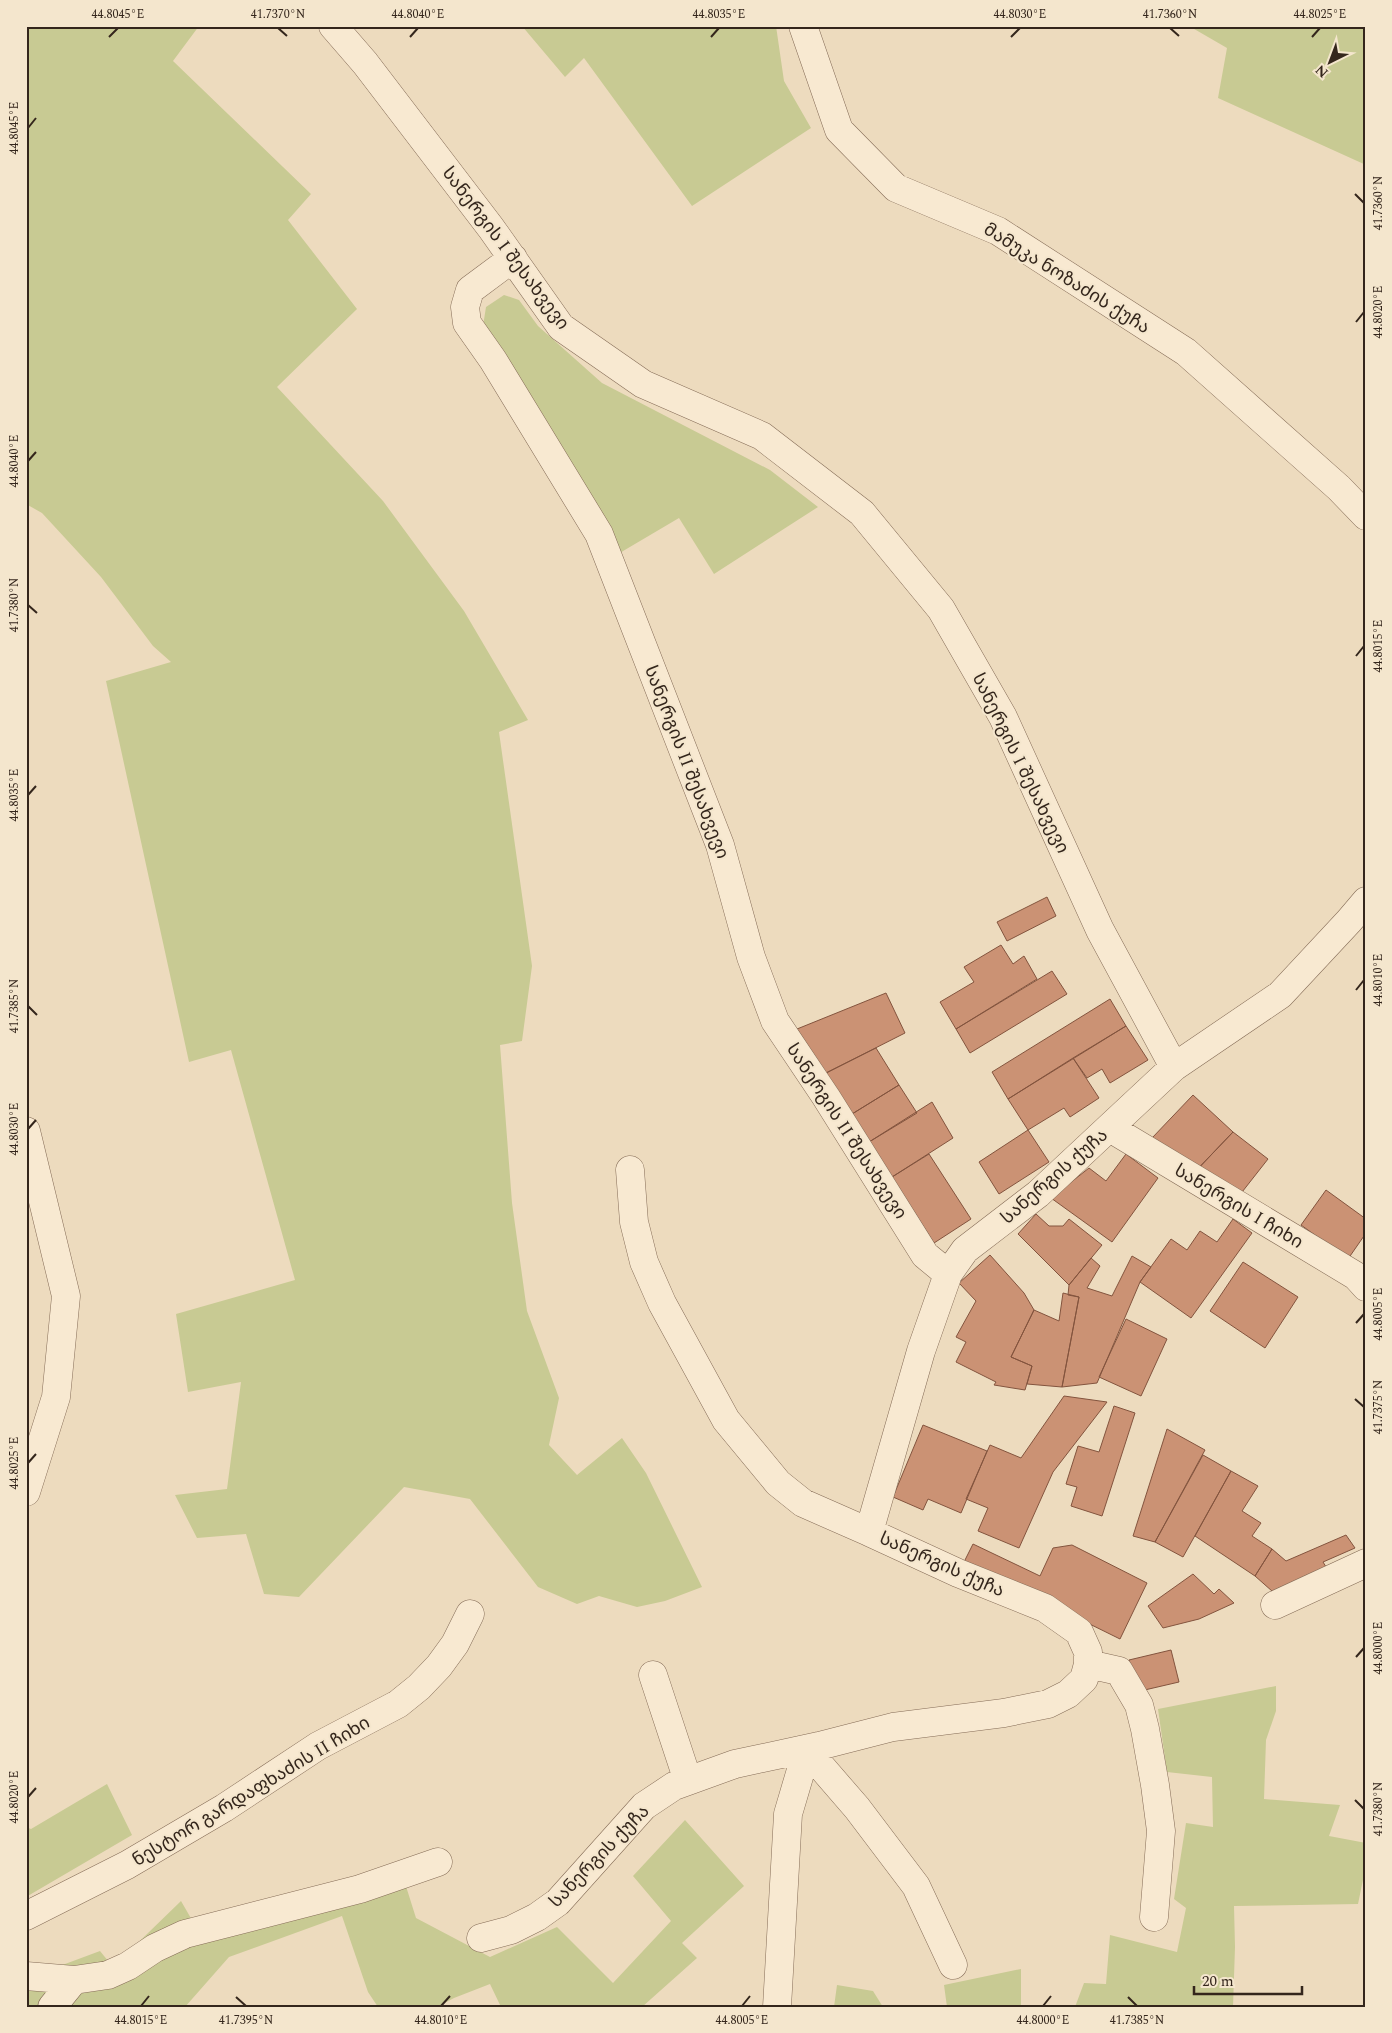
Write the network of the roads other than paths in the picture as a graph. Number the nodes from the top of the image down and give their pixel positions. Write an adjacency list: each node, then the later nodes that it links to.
1 (333, 26): 3 (street, სანერგის I შესახვევი)
2 (803, 26): 4 (street, მამუკა ნოზაძის ქუჩა)
3 (513, 258): 6 (street, სანერგის I შესახვევი); 10 (street, სანერგის II შესახვევი)
4 (1366, 516)
5 (1366, 901): 6 (street, სანერგის ქუჩა)
6 (1174, 1067): 7 (street, სანერგის ქუჩა)
7 (1110, 1128): 10 (street, სანერგის ქუჩა); 11 (street, სანერგის I ჩიხი)
8 (26, 1131): 12 (street)
9 (630, 1170): 13 (street)
10 (948, 1274): 13 (street, სანერგის ქუჩა)
11 (1366, 1287)
12 (26, 1492)
13 (869, 1532): 17 (street, სანერგის ქუჩა)
14 (1366, 1563): 15 (street)
15 (1275, 1605)
16 (470, 1614): 22 (street, ნესტორ გარდაფხაძის II ჩიხი)
17 (1088, 1664): 19 (street, სანერგის ქუჩა); 23 (street)
18 (653, 1676): 20 (street)
19 (815, 1751): 20 (street, სანერგის ქუჩა); 25 (street); 29 (street)
20 (688, 1781): 24 (street, სანერგის ქუჩა)
21 (438, 1862): 27 (street)
22 (26, 1916)
23 (1154, 1917)
24 (481, 1938)
25 (953, 1965)
26 (26, 1976): 27 (street)
27 (74, 1980): 28 (street)
28 (52, 2007)
29 (776, 2007)

